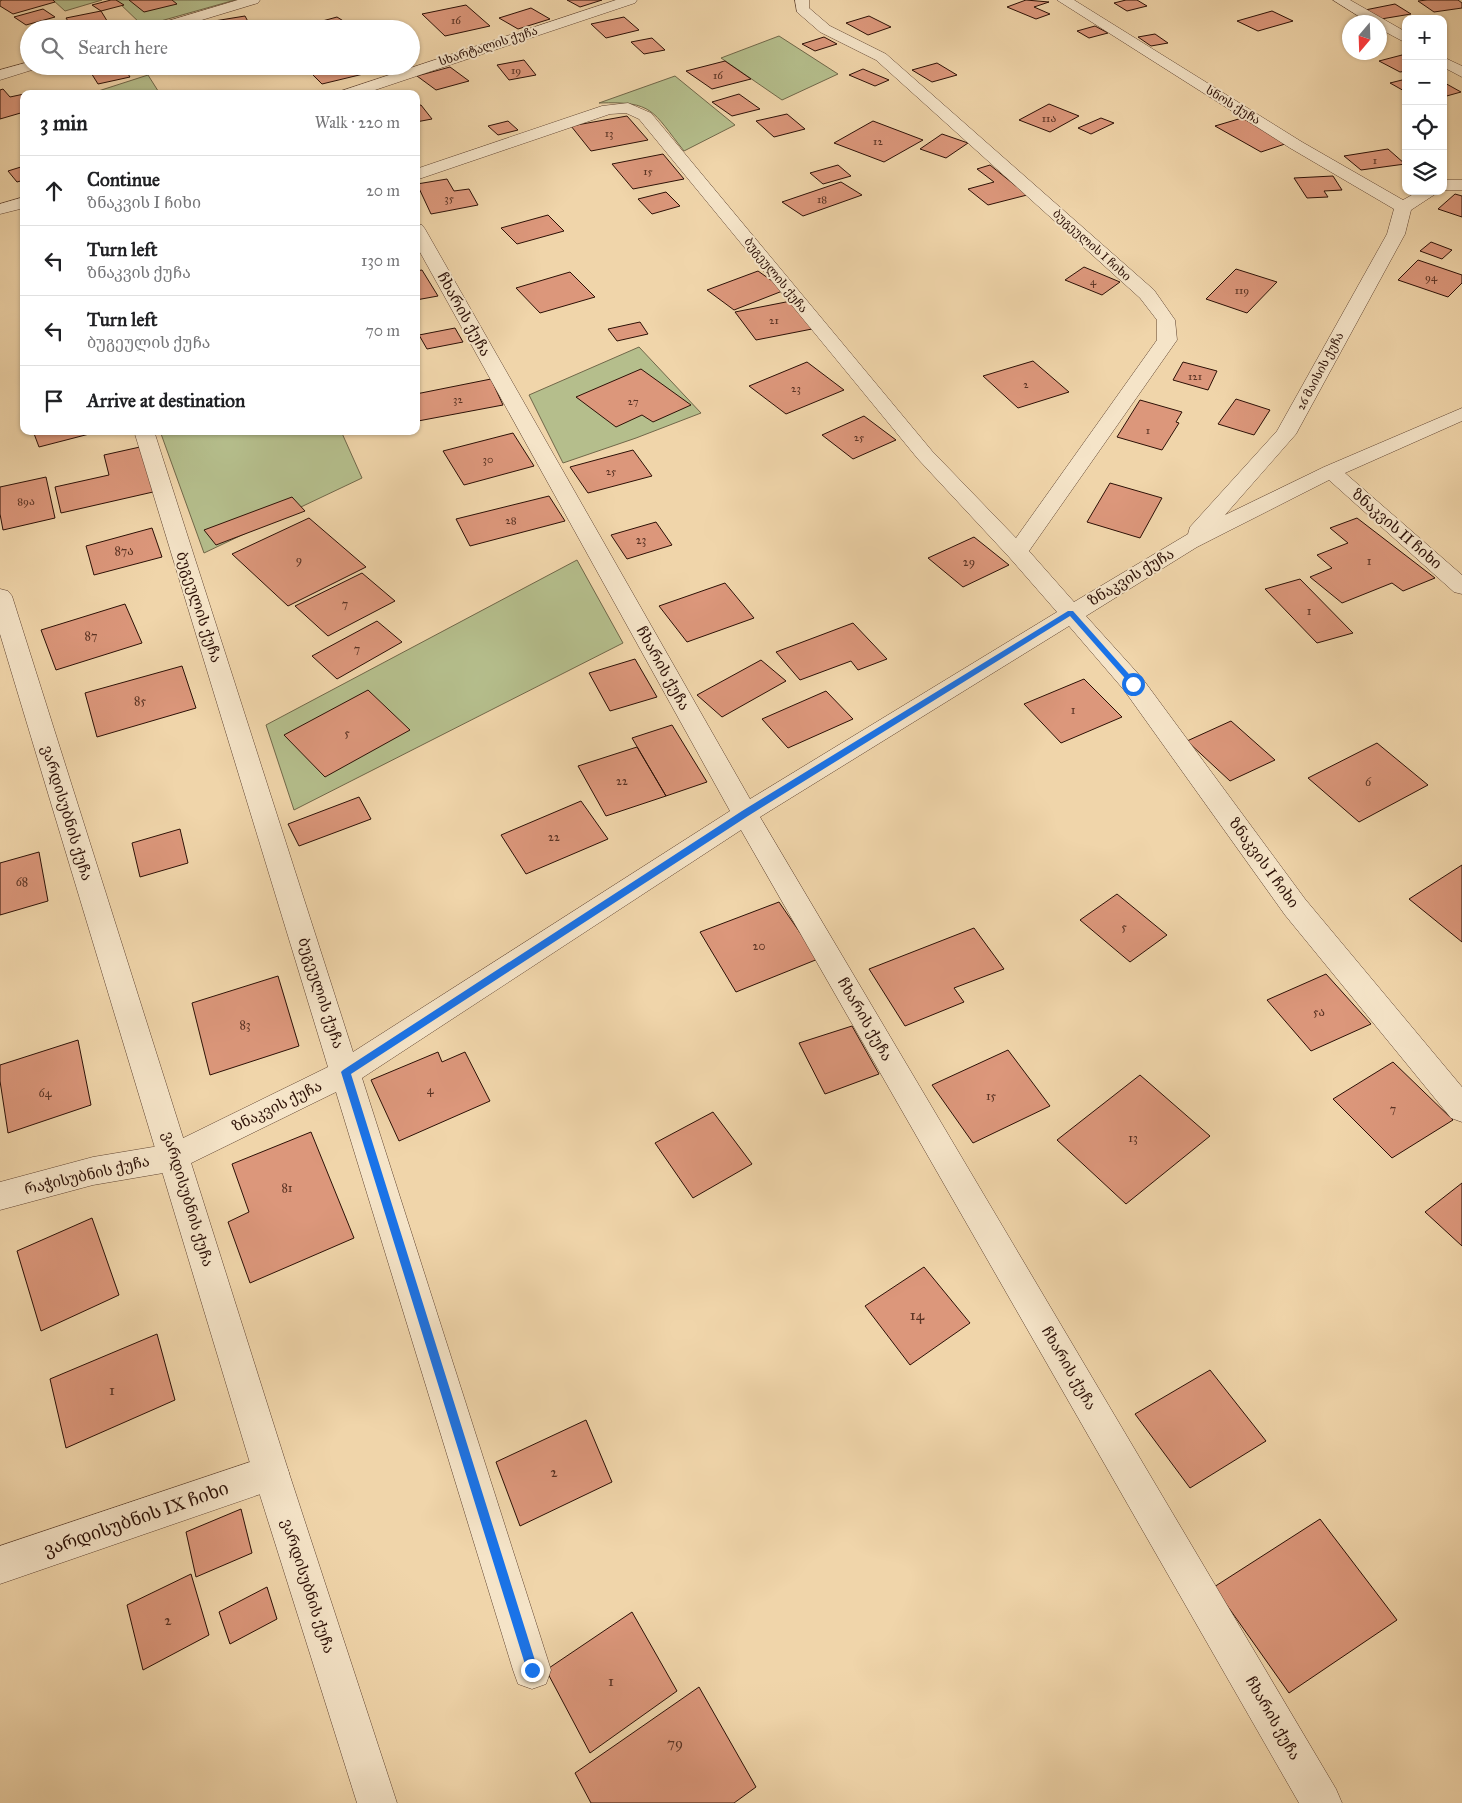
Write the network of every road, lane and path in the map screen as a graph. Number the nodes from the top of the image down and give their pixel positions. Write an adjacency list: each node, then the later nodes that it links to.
1 (253, 0): 7 (street)
2 (630, 0): 12 (street, სხარტალის ქუჩა)
3 (802, 0): 29 (street, ბუგეულის I ჩიხი)
4 (1064, 0): 22 (street, სნოს ქუჩა)
5 (1340, 0): 6 (street)
6 (1365, 15)
7 (186, 20)
8 (1387, 28): 9 (street)
9 (1402, 37)
10 (1447, 63): 13 (street)
11 (20, 69): 14 (street)
12 (420, 70)
13 (1462, 72)
14 (0, 75)
15 (404, 75): 16 (street, სხარტალის ქუჩა)
16 (359, 90)
17 (420, 174): 29 (street, ბუგეულის ქუჩა)
18 (1447, 185): 19 (street)
19 (1462, 185)
20 (1424, 195): 22 (street)
21 (20, 203): 23 (street)
22 (1403, 206): 28 (street, 26 მაისის ქუჩა)
23 (0, 209)
24 (420, 236): 33 (street, ჩხარის ქუჩა)
25 (1462, 414): 27 (street, ზნაკვის ქუჩა)
26 (145, 435): 34 (street, ბუგეულის ქუჩა)
27 (1331, 471): 28 (street, ზნაკვის ქუჩა); 30 (street, ზნაკვის II ჩიხი)
28 (1189, 542): 32 (street, ზნაკვის ქუჩა)
29 (1017, 552): 32 (street, ბუგეულის ქუჩა)
30 (1462, 587)
31 (1, 603): 36 (street, ვარდისუბნის ქუჩა)
32 (1070, 613): 33 (street, ზნაკვის ქუჩა); 35 (street, ზნაკვის I ჩიხი)
33 (745, 814): 34 (street, ზნაკვის ქუჩა); 42 (street, ჩხარის ქუჩა)
34 (346, 1072): 36 (street, ზნაკვის ქუჩა); 40 (street, ბუგეულის ქუჩა)
35 (1462, 1109)
36 (175, 1157): 37 (street, რაჭისუბნის ქუჩა); 38 (street, ვარდისუბნის ქუჩა)
37 (0, 1196)
38 (272, 1473): 39 (street, ვარდისუბნის IX ჩიხი); 41 (street, ვარდისუბნის ქუჩა)
39 (0, 1565)
40 (532, 1670)
41 (377, 1803)
42 (1322, 1803)

